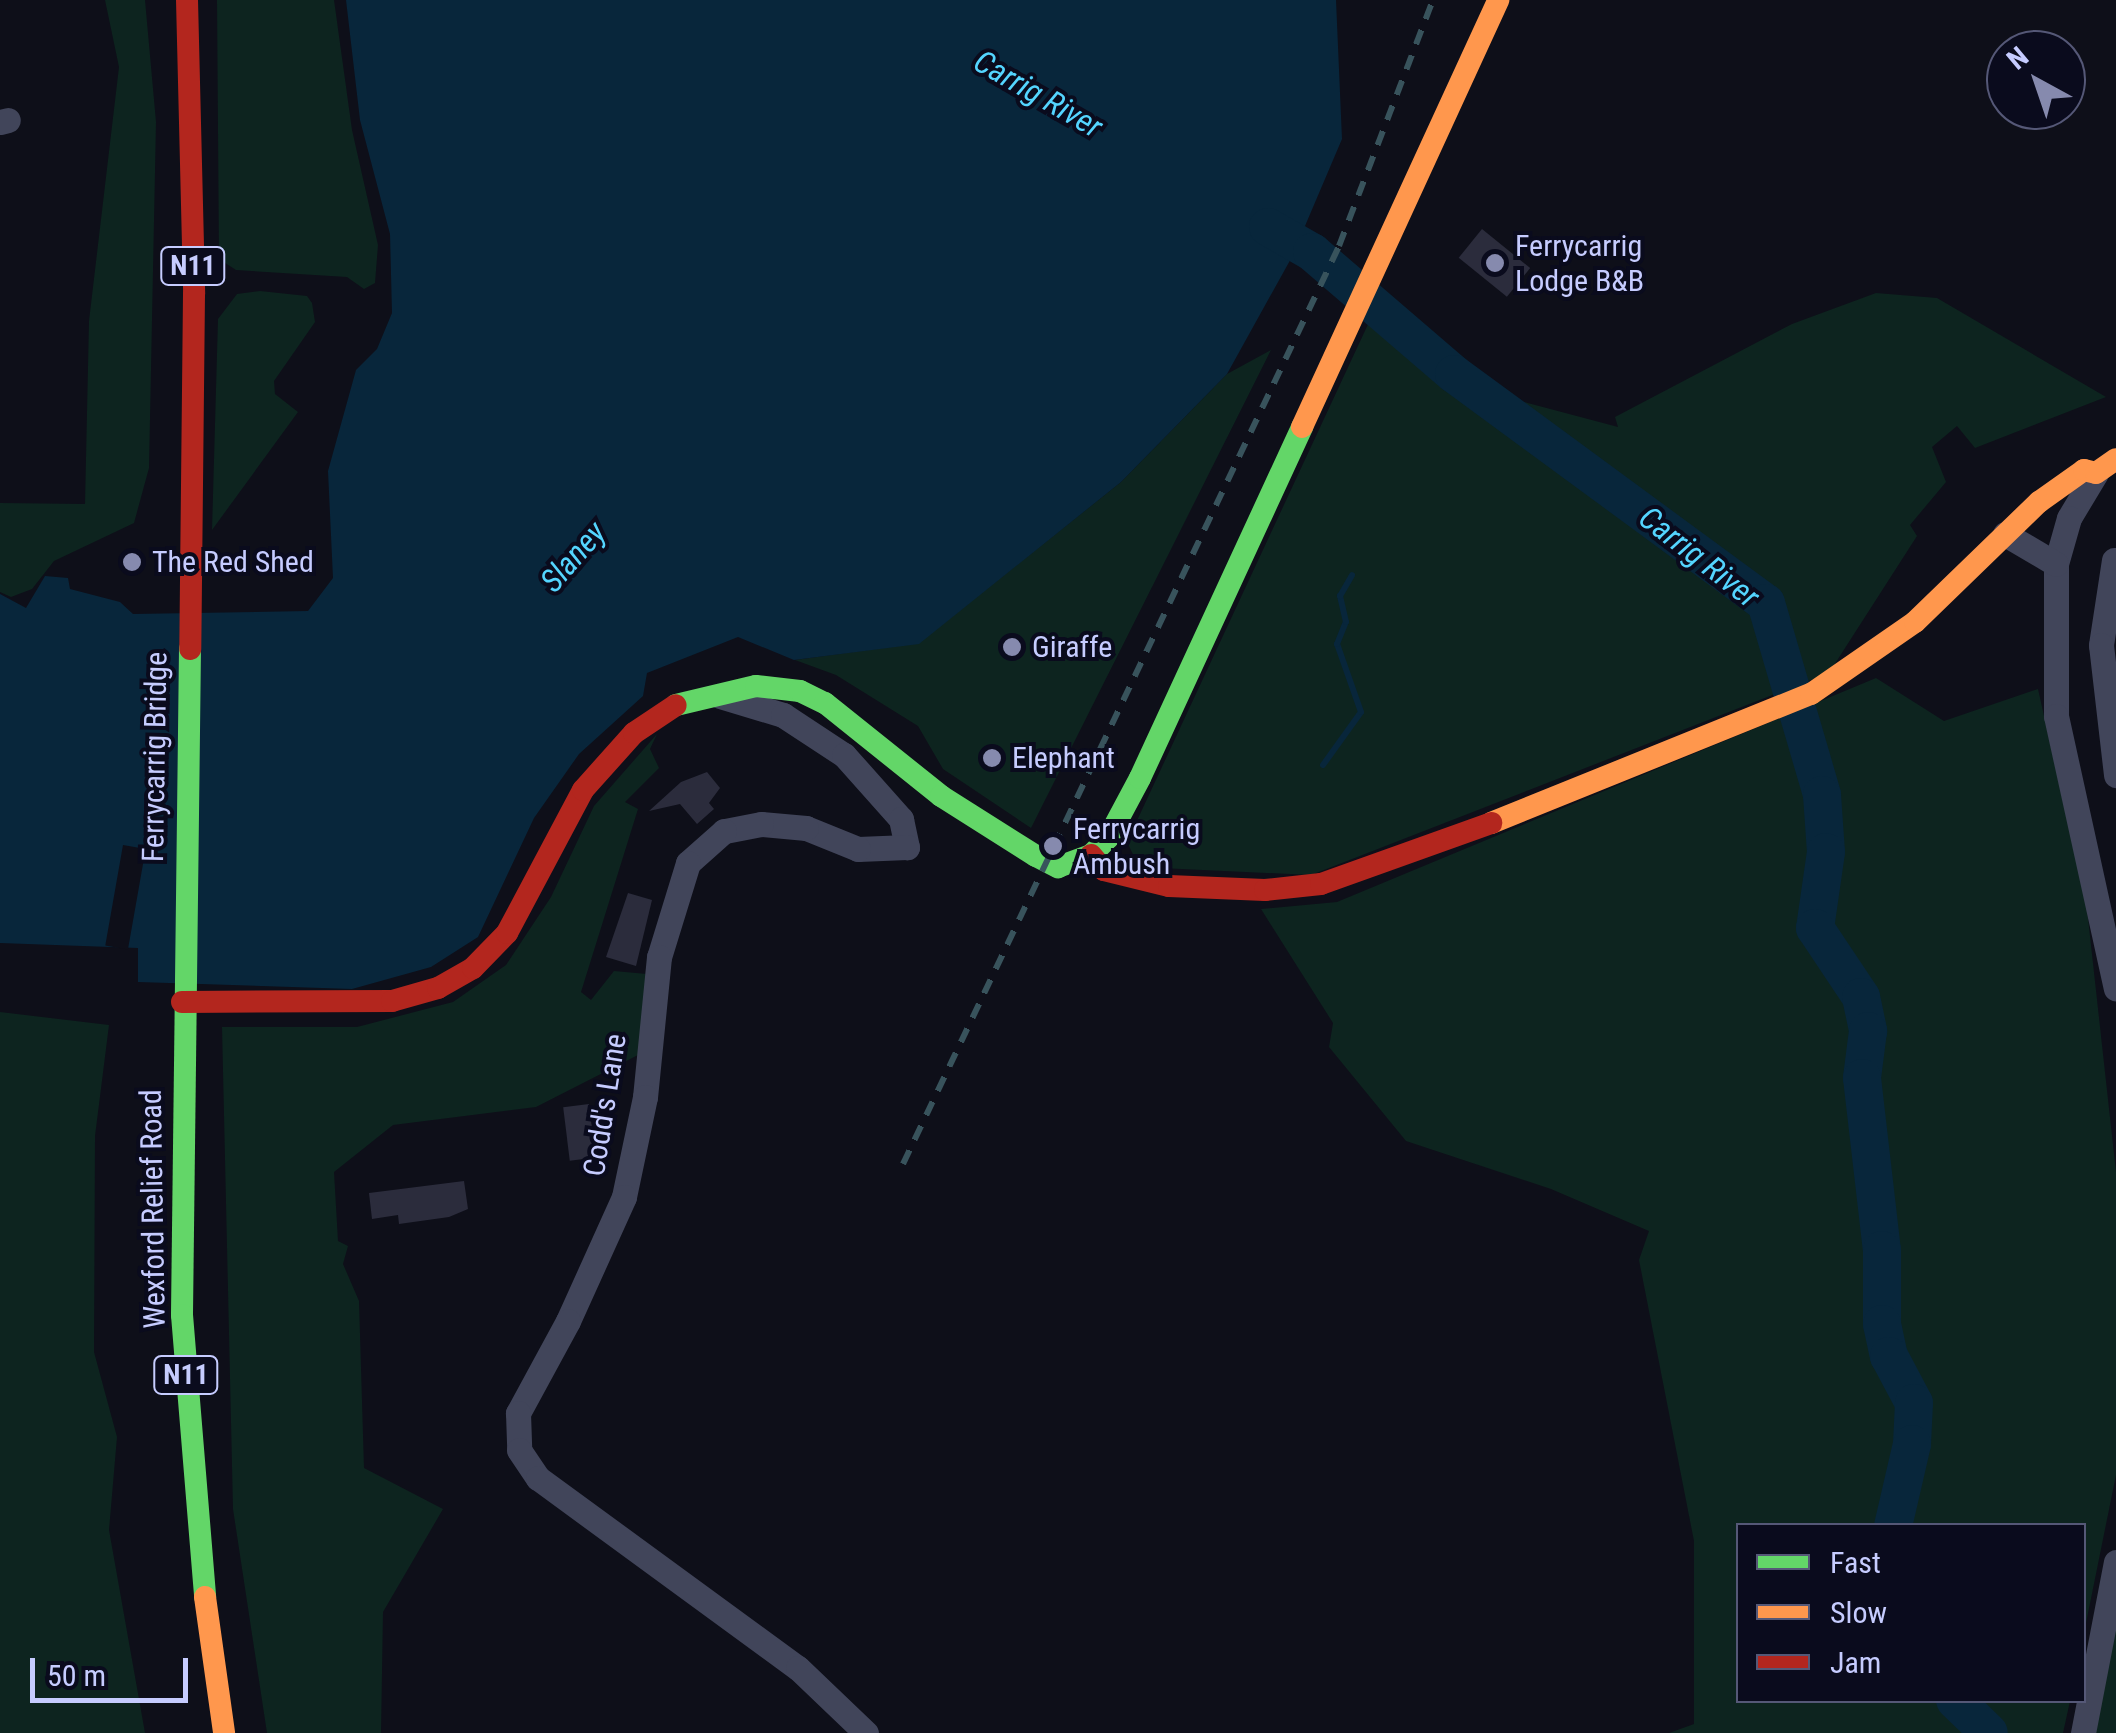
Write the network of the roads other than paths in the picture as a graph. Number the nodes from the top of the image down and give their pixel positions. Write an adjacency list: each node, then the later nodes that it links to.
1 (187, 0): 11 (main road, Ferrycarrig Bridge / N11)
2 (1498, 0): 9 (main road)
3 (2106, 466): 4 (main road); 6 (street)
4 (2006, 534): 6 (street); 9 (main road)
5 (2114, 560): 8 (street)
6 (2056, 564): 10 (street)
7 (710, 694): 9 (main road); 11 (main road); 14 (street, Codd's Lane)
8 (2116, 775)
9 (1092, 854)
10 (2116, 988)
11 (182, 992): 13 (main road, Wexford Relief Road / N11)
12 (2116, 1562): 15 (street)
13 (224, 1733)
14 (866, 1733)
15 (2083, 1733)

